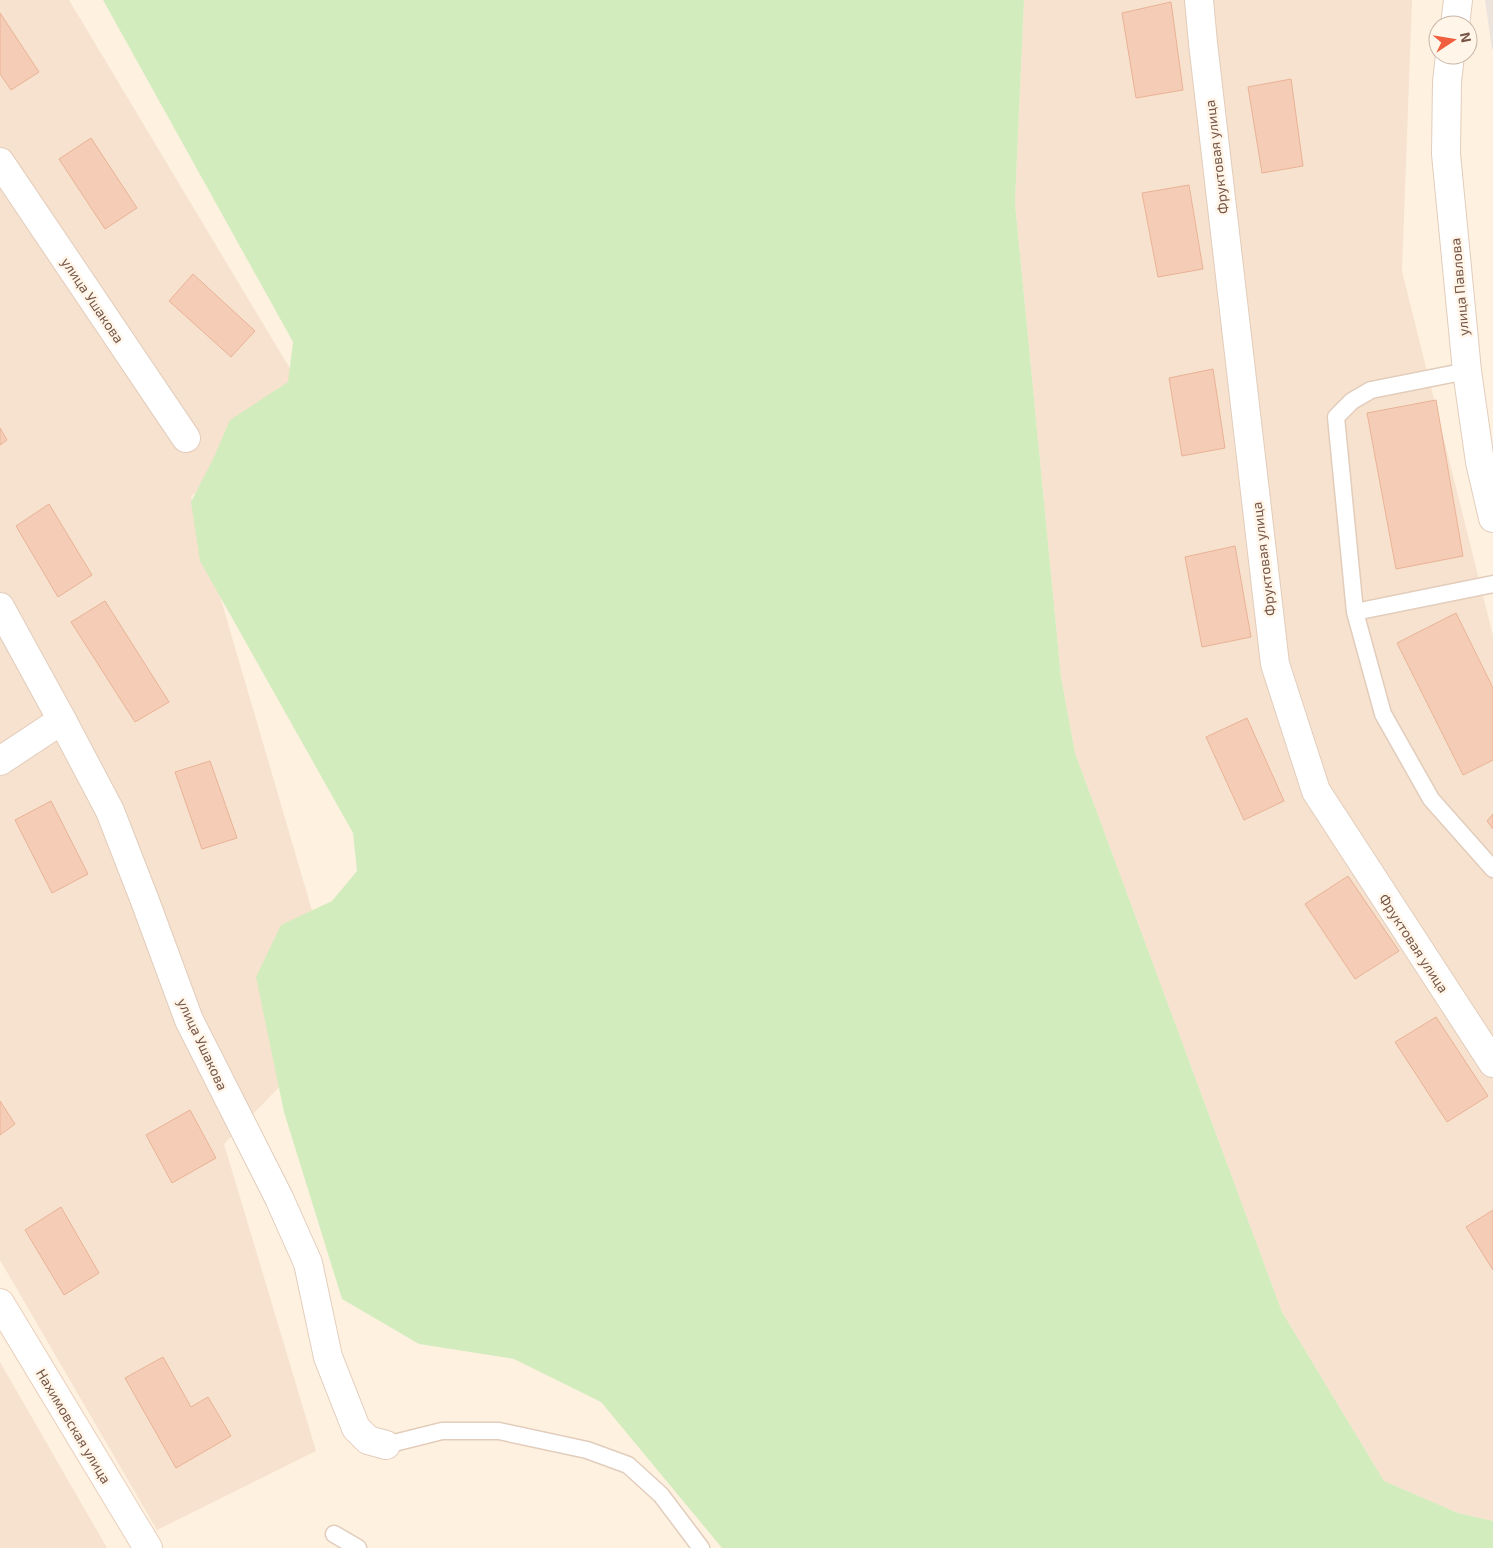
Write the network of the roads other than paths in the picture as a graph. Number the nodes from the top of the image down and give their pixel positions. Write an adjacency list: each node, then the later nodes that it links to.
1 (1199, 0): 15 (street, Фруктовая улица)
2 (1458, 0): 3 (street)
3 (1456, 15)
4 (1449, 65): 6 (street, улица Павлова)
5 (0, 162): 7 (street, улица Ушакова)
6 (1467, 371): 8 (street, улица Павлова); 11 (lane)
7 (186, 438)
8 (1493, 518)
9 (1493, 584): 11 (lane)
10 (0, 607): 12 (street, улица Ушакова)
11 (1356, 612): 14 (lane)
12 (62, 720): 13 (street); 17 (street, улица Ушакова)
13 (0, 760)
14 (1493, 869)
15 (1493, 1063)
16 (0, 1303): 19 (street, Нахимовская улица)
17 (386, 1445): 21 (lane)
18 (334, 1534): 20 (lane)
19 (148, 1548)
20 (358, 1548)
21 (701, 1548)

